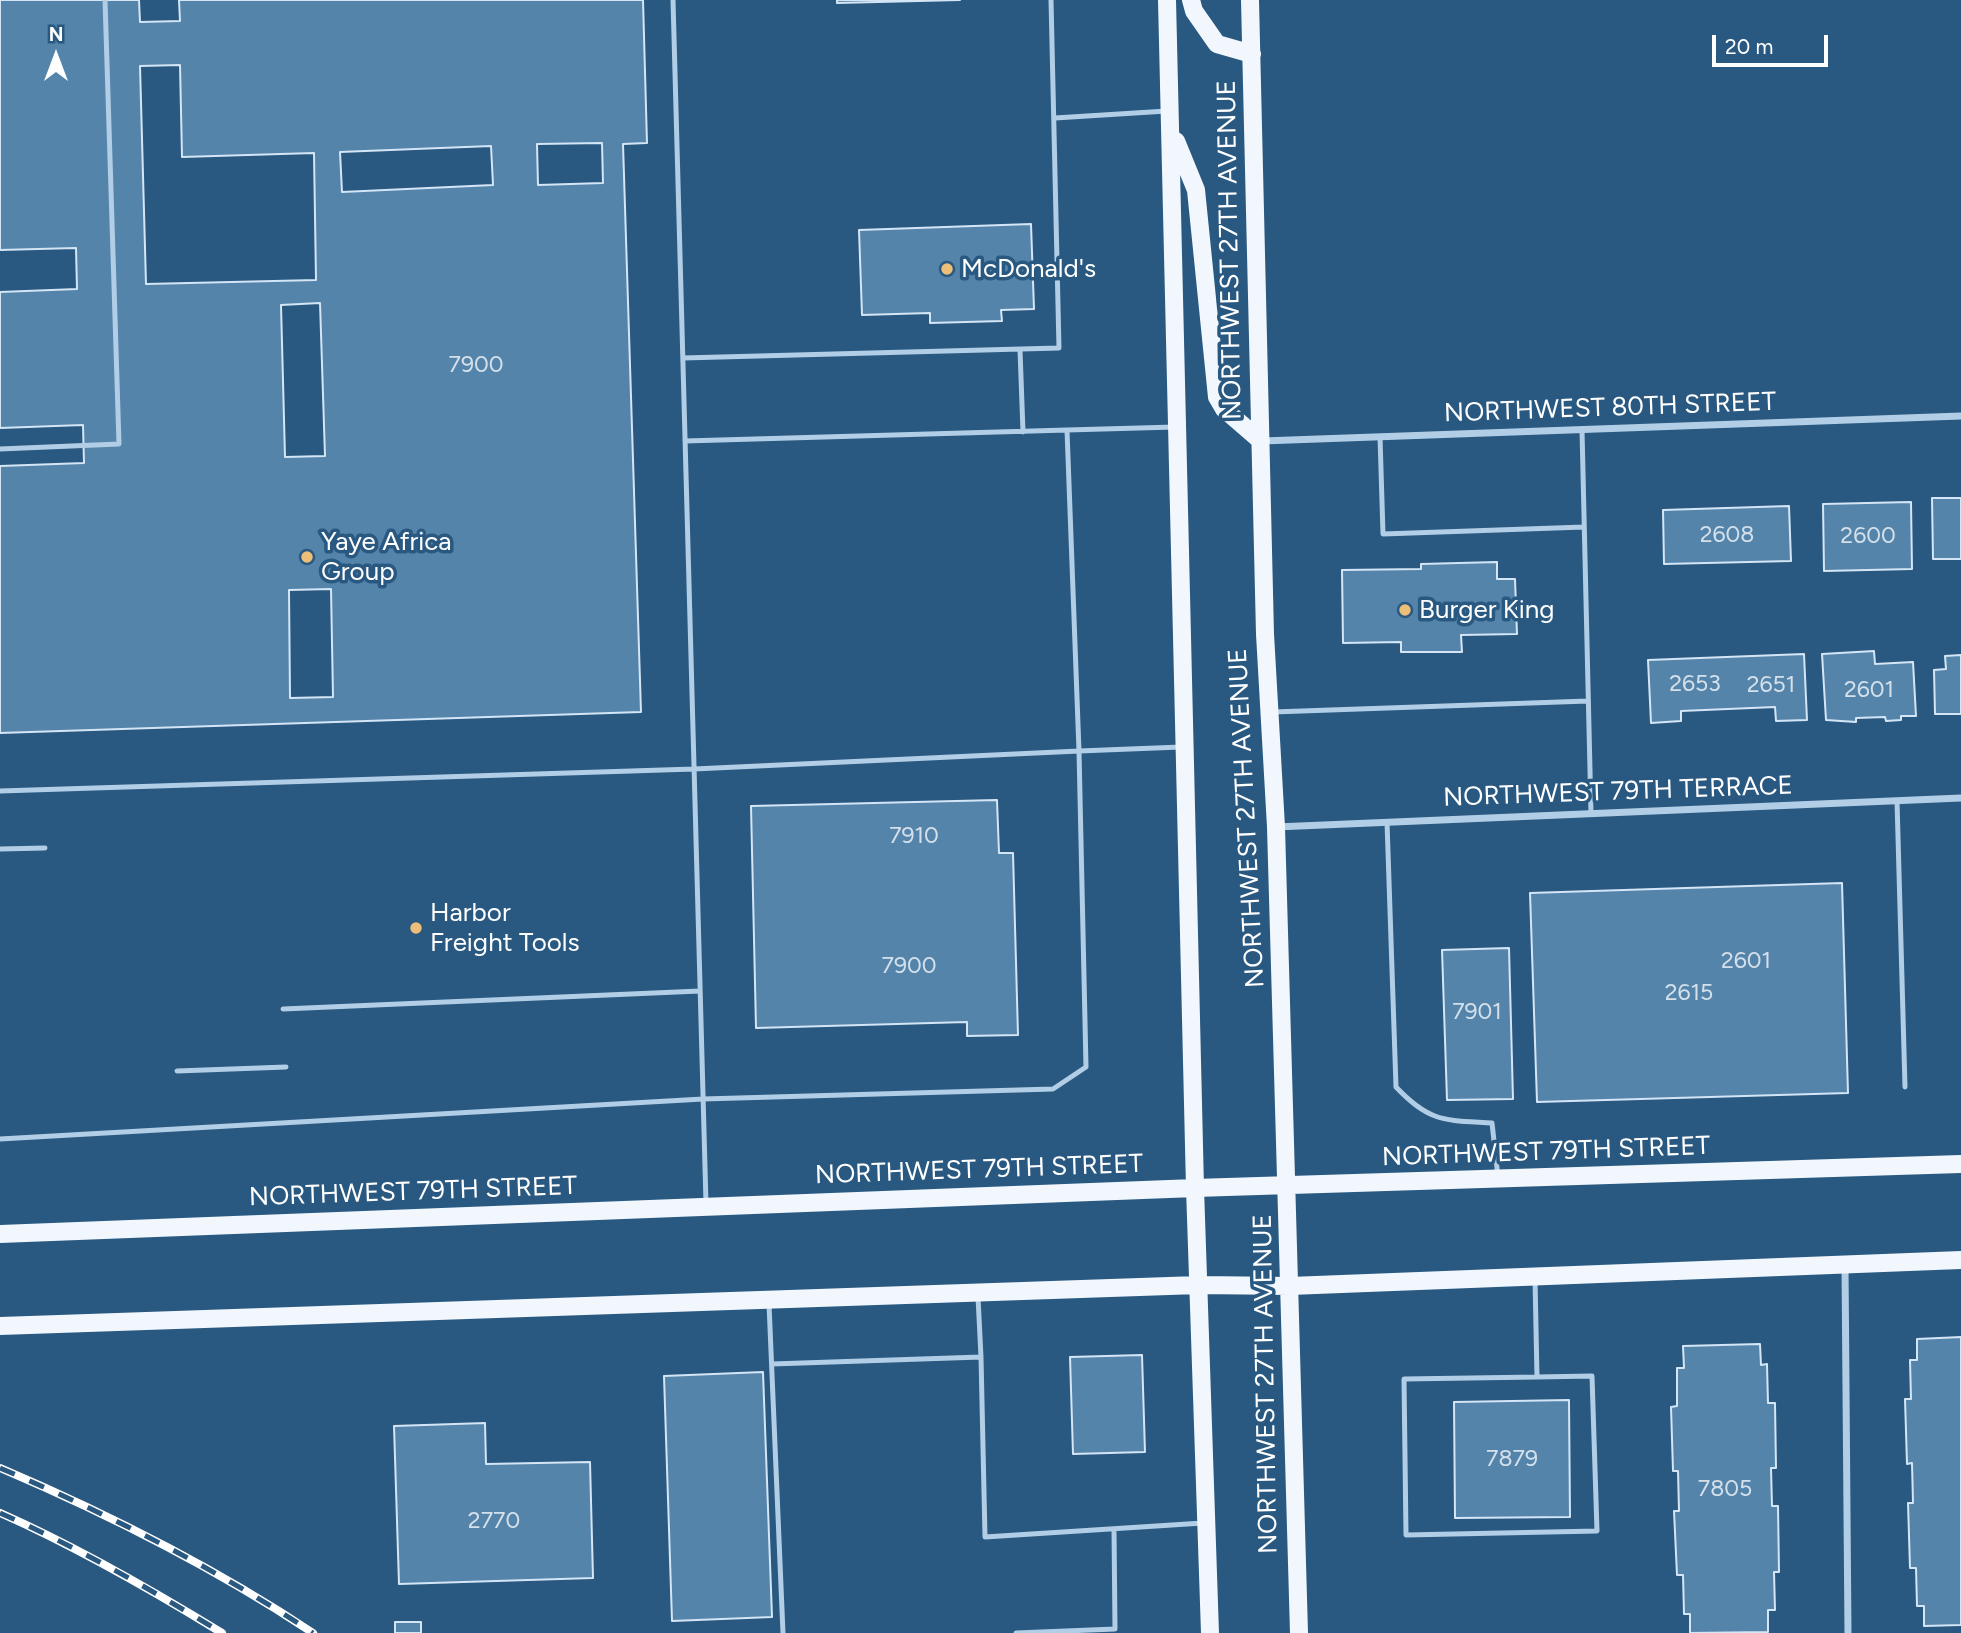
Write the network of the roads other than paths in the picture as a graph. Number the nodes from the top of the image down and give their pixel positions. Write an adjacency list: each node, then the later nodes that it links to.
1 (105, 0): 21 (lane)
2 (673, 0): 12 (lane)
3 (1051, 0): 9 (lane)
4 (1167, 0): 8 (main road)
5 (1191, 0): 7 (main road)
6 (1250, 0): 7 (main road, NORTHWEST 27TH AVENUE)
7 (1251, 54): 20 (main road, NORTHWEST 27TH AVENUE)
8 (1171, 111): 9 (lane); 10 (main road)
9 (1055, 118): 11 (lane)
10 (1171, 131): 14 (main road); 20 (main road)
11 (1020, 350): 12 (lane); 17 (lane)
12 (683, 358): 19 (lane)
13 (1961, 416): 16 (street, NORTHWEST 80TH STREET)
14 (1177, 426): 15 (lane); 25 (main road)
15 (1067, 430): 17 (lane); 26 (lane)
16 (1582, 430): 18 (street, NORTHWEST 80TH STREET); 22 (lane)
17 (1023, 432): 19 (lane)
18 (1380, 437): 20 (street, NORTHWEST 80TH STREET); 22 (lane)
19 (685, 440): 27 (lane)
20 (1261, 441): 24 (main road, NORTHWEST 27TH AVENUE)
21 (0, 449)
22 (1584, 527): 23 (lane)
23 (1588, 701): 24 (lane); 31 (lane)
24 (1270, 712): 33 (main road, NORTHWEST 27TH AVENUE)
25 (1185, 747): 26 (lane); 46 (main road)
26 (1079, 751): 27 (lane); 41 (lane)
27 (694, 769): 28 (lane); 36 (lane)
28 (0, 791)
29 (1961, 799): 30 (street, NORTHWEST 79TH TERRACE)
30 (1897, 801): 31 (street, NORTHWEST 79TH TERRACE); 40 (lane)
31 (1591, 813): 32 (street, NORTHWEST 79TH TERRACE)
32 (1387, 822): 33 (street, NORTHWEST 79TH TERRACE); 44 (lane)
33 (1276, 827): 45 (main road, NORTHWEST 27TH AVENUE)
34 (45, 848): 35 (lane)
35 (0, 849)
36 (700, 991): 37 (lane); 41 (lane)
37 (283, 1009)
38 (286, 1067): 39 (lane)
39 (177, 1071)
40 (1905, 1087)
41 (703, 1099): 42 (lane); 47 (lane)
42 (0, 1139)
43 (1961, 1164): 44 (main road, NORTHWEST 79TH STREET)
44 (1498, 1180): 45 (main road, NORTHWEST 79TH STREET)
45 (1288, 1187): 46 (main road, NORTHWEST 79TH STREET); 53 (main road, NORTHWEST 27TH AVENUE)
46 (1195, 1188): 47 (main road, NORTHWEST 79TH STREET); 52 (main road)
47 (706, 1206): 48 (main road, NORTHWEST 79TH STREET)
48 (0, 1234)
49 (1961, 1260): 50 (main road)
50 (1845, 1264): 51 (main road); 66 (street)
51 (1535, 1276): 53 (main road); 59 (lane)
52 (1198, 1285): 53 (main road); 54 (main road); 60 (main road)
53 (1290, 1286): 65 (main road, NORTHWEST 27TH AVENUE)
54 (978, 1293): 55 (main road); 57 (lane)
55 (769, 1300): 56 (main road); 58 (lane)
56 (0, 1326)
57 (981, 1357): 58 (lane); 61 (lane)
58 (772, 1364): 62 (lane)
59 (1537, 1377): 59 (lane)
60 (1206, 1523): 61 (lane); 64 (main road)
61 (1114, 1529): 63 (lane)
62 (783, 1633)
63 (1016, 1633)
64 (1210, 1633)
65 (1299, 1633)
66 (1848, 1633)

